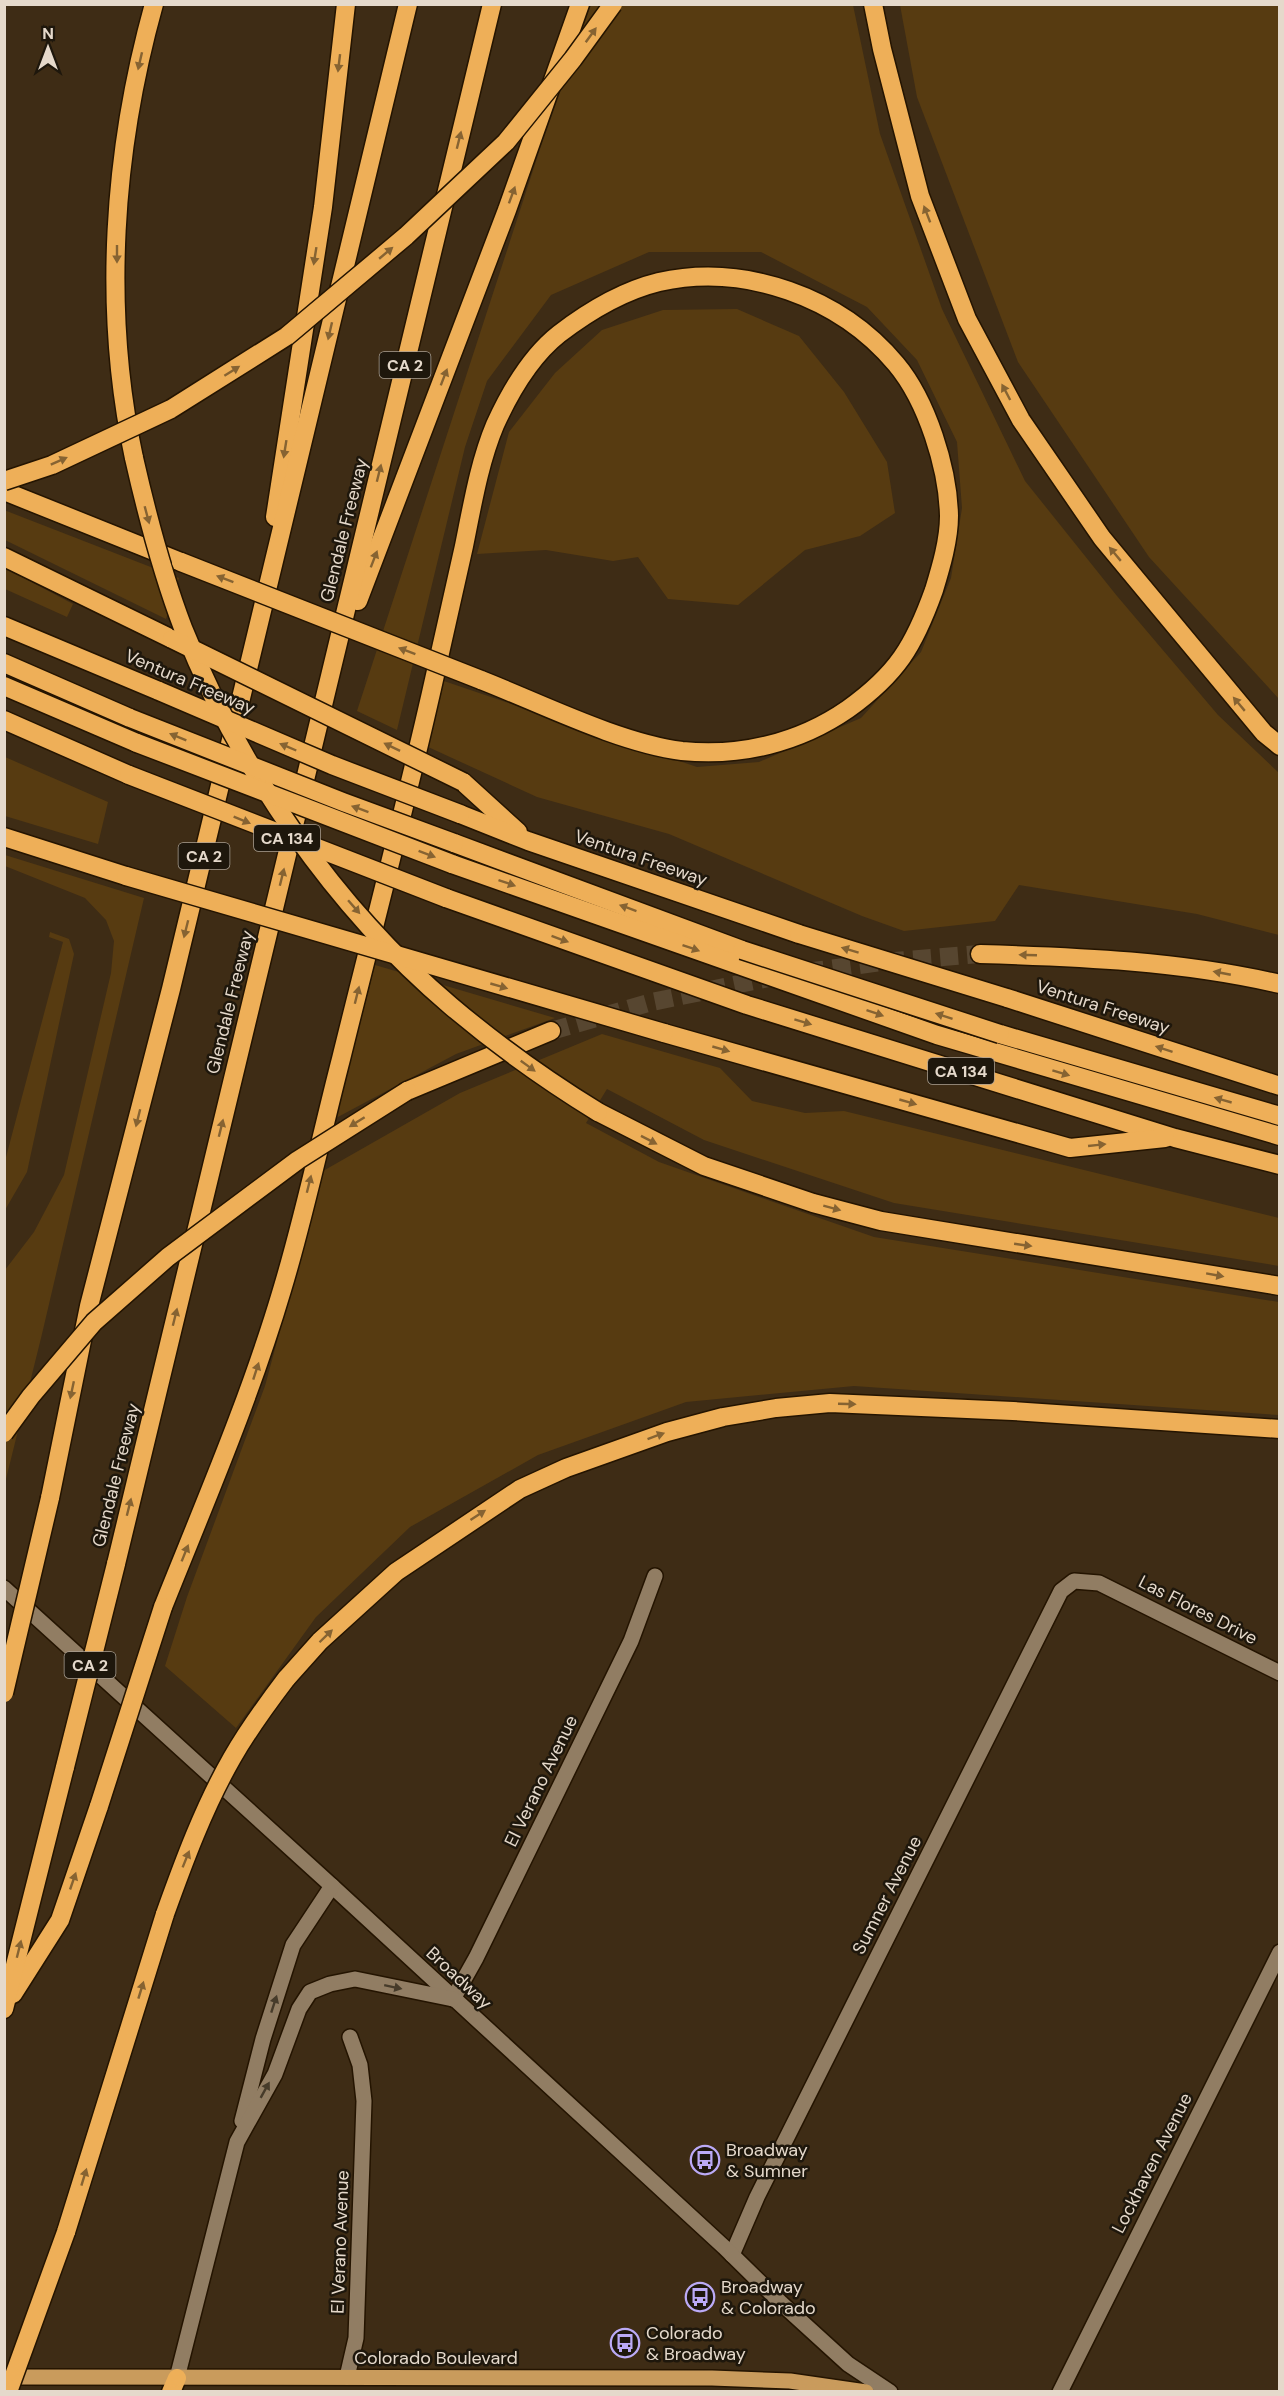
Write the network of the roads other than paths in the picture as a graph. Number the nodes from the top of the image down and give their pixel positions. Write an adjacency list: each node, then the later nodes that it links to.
1 (154, 4): 28 (highway, one-way to 28, bridge)
2 (346, 4): 12 (highway, one-way to 12)
3 (408, 4): 12 (highway, CA 2, one-way to 12)
4 (492, 4): 14 (highway, Glendale Freeway / CA 2, one-way to 4)
5 (580, 4): 14 (highway, one-way to 5)
6 (614, 4): 8 (highway, one-way to 6, bridge)
7 (873, 4): 17 (highway, one-way to 7)
8 (4, 481)
9 (4, 491): 39 (highway, one-way to 9, bridge)
10 (4, 557): 19 (highway, one-way to 10, bridge)
11 (4, 626): 19 (highway, Ventura Freeway, one-way to 11, bridge)
12 (254, 653): 35 (highway, CA 2, one-way to 35, bridge)
13 (4, 663): 24 (highway, one-way to 13, bridge)
14 (331, 673): 39 (highway, Glendale Freeway / CA 2, one-way to 14, bridge)
15 (4, 686): 25 (highway, one-way to 25, bridge)
16 (4, 720): 26 (highway, CA 134, one-way to 26, bridge)
17 (1280, 746)
18 (4, 837): 26 (highway, one-way to 26, bridge)
19 (528, 841): 23 (highway, Ventura Freeway, one-way to 19, bridge)
20 (980, 954): 21 (highway, one-way to 20)
21 (1280, 984)
22 (551, 1031): 30 (highway, one-way to 30, bridge)
23 (1280, 1086)
24 (1280, 1116)
25 (1280, 1136)
26 (1175, 1137): 27 (highway, CA 134)
27 (1280, 1165)
28 (1280, 1286)
29 (1280, 1429): 46 (highway, one-way to 29, bridge)
30 (4, 1433)
31 (655, 1576): 38 (street, El Verano Avenue)
32 (1098, 1582): 34 (street, Las Flores Drive); 42 (street, Sumner Avenue)
33 (4, 1588): 36 (street, Broadway)
34 (1280, 1673)
35 (4, 1693)
36 (332, 1886): 38 (street, Broadway); 41 (street, one-way to 36)
37 (1280, 1952): 49 (street, Lockhaven Avenue)
38 (453, 1999): 41 (street, one-way to 38); 42 (street, Broadway)
39 (5, 2007)
40 (350, 2037): 44 (street, El Verano Avenue)
41 (237, 2142): 45 (street)
42 (732, 2255): 48 (street, Broadway)
43 (4, 2377): 45 (main road, Colorado Boulevard)
44 (347, 2377): 45 (main road, Colorado Boulevard); 47 (main road, Colorado Boulevard)
45 (174, 2385)
46 (8, 2391)
47 (866, 2391)
48 (890, 2391)
49 (1059, 2391)

